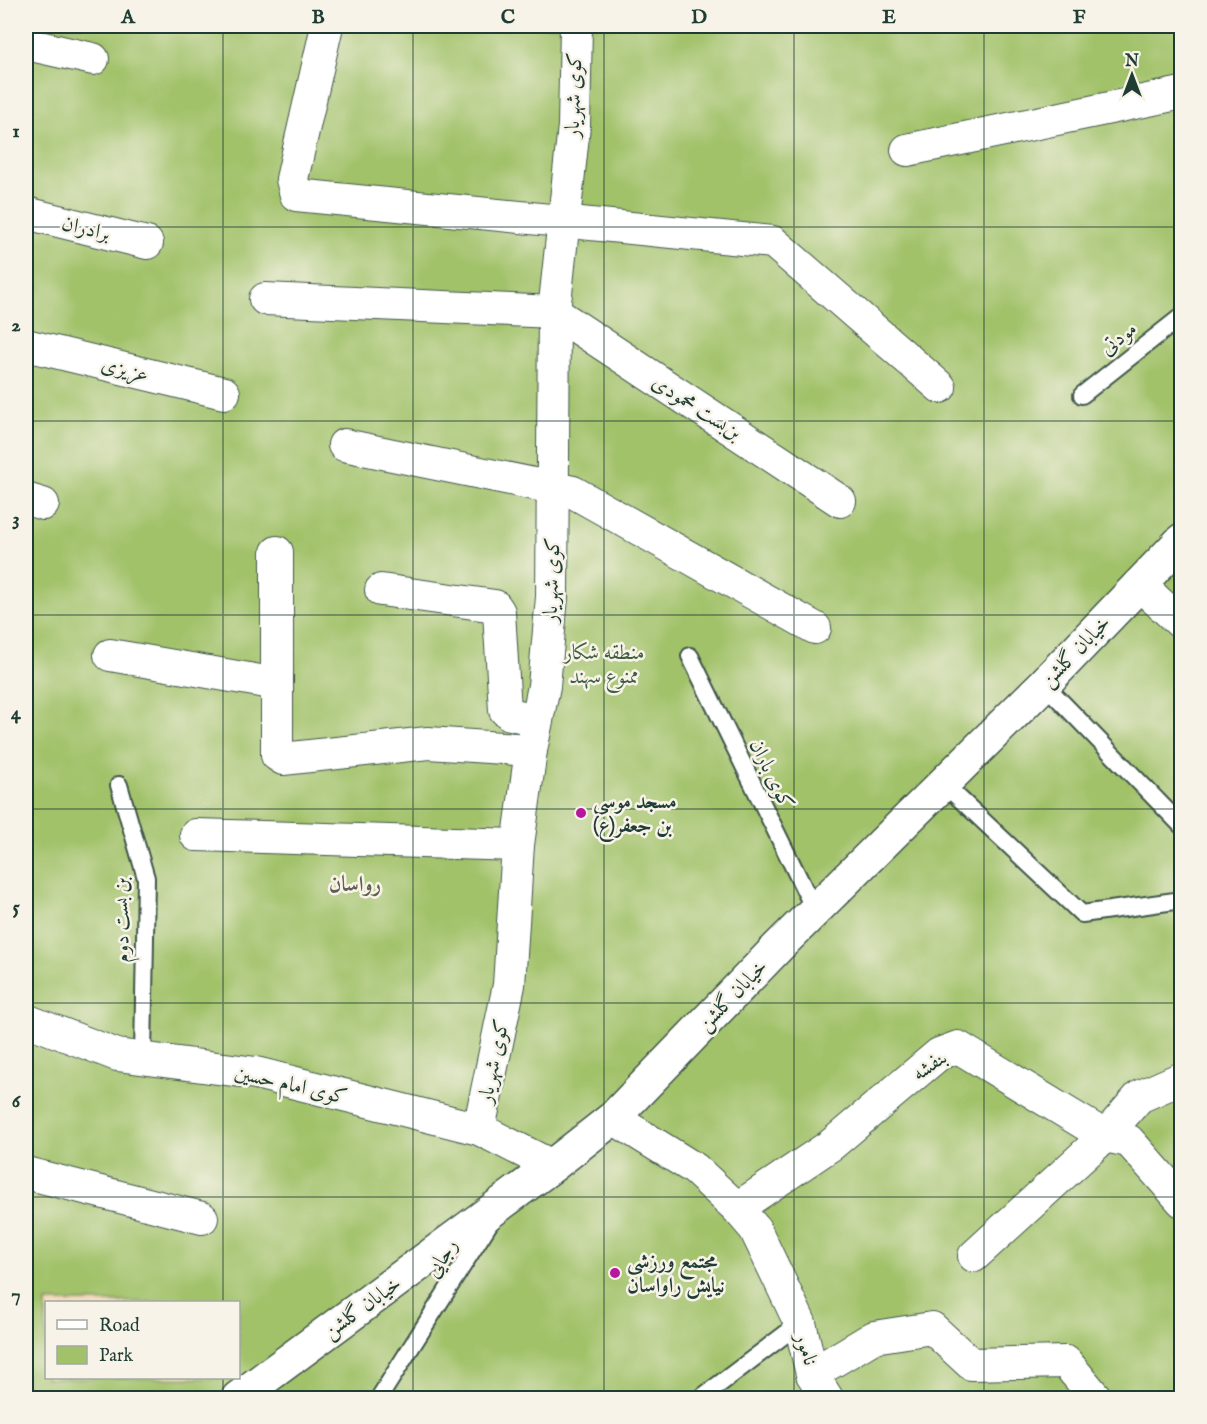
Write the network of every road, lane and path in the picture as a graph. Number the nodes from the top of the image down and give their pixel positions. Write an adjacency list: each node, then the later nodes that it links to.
1 (327, 26): 8 (street)
2 (576, 26): 8 (street, کوی شهریار)
3 (26, 44): 4 (street)
4 (93, 59)
5 (1182, 93): 6 (street)
6 (907, 150)
7 (26, 213): 9 (street, برادران)
8 (564, 221): 11 (street, کوی شهریار); 14 (street)
9 (147, 243)
10 (265, 299): 11 (street)
11 (554, 312): 18 (street, کوی شهریار); 19 (street, بن‌بست محمودی)
12 (1182, 316): 16 (lane, مودتی)
13 (26, 345): 15 (street, عزیزی)
14 (940, 387)
15 (224, 393)
16 (1082, 395)
17 (344, 445): 18 (street)
18 (553, 486): 25 (street); 30 (street, کوی شهریار)
19 (840, 501)
20 (1182, 540): 22 (street, خیابان گلشن)
21 (277, 552): 28 (street)
22 (1139, 584): 24 (street); 29 (street, خیابان گلشن)
23 (381, 590): 30 (street)
24 (1182, 624)
25 (815, 628)
26 (110, 655): 28 (street)
27 (690, 656): 37 (lane, کوی باران)
28 (277, 684): 30 (street)
29 (1044, 684): 31 (street, خیابان گلشن); 33 (lane)
30 (534, 735): 35 (street, کوی شهریار)
31 (944, 784): 36 (lane); 37 (street, خیابان گلشن)
32 (119, 785): 39 (lane, بن بست دوم)
33 (1182, 826)
34 (196, 835): 35 (street)
35 (518, 845): 42 (street, کوی شهریار)
36 (1182, 900)
37 (815, 911): 41 (street, خیابان گلشن)
38 (26, 1020): 39 (street, کوی امام حسین)
39 (143, 1058): 42 (street, کوی امام حسین)
40 (1182, 1078): 43 (street)
41 (613, 1118): 44 (street, خیابان گلشن); 48 (street, نامور)
42 (479, 1129): 44 (street, کوی امام حسین)
43 (1105, 1136): 46 (street, بنفشه); 48 (street, بنفشه); 50 (street)
44 (552, 1166): 47 (street, خیابان گلشن)
45 (26, 1173): 49 (street)
46 (1182, 1201)
47 (502, 1203): 53 (street, خیابان گلشن); 54 (lane, رجایی)
48 (737, 1208): 51 (street, نامور)
49 (202, 1218)
50 (974, 1257)
51 (800, 1323): 52 (street, نامور); 55 (lane)
52 (820, 1386): 56 (street, نامور)
53 (238, 1398)
54 (379, 1398)
55 (701, 1398)
56 (1096, 1398)

